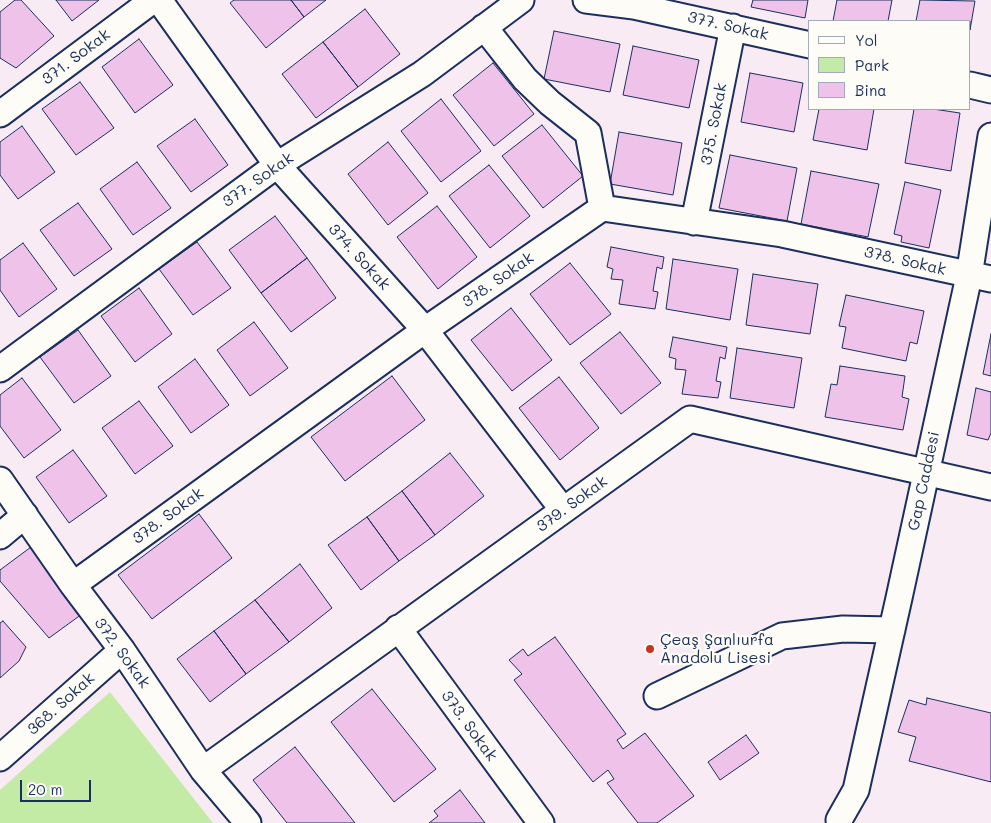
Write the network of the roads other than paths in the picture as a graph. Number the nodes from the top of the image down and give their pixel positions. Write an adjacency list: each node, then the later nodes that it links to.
1 (153, 0): 11 (street, 371. Sokak)
2 (159, 0): 13 (street, 374. Sokak)
3 (520, 0): 6 (street, 377. Sokak)
4 (586, 0): 5 (street, 377. Sokak)
5 (634, 3): 7 (street, 377. Sokak)
6 (484, 27): 13 (street, 377. Sokak); 14 (street)
7 (733, 27): 8 (street, 377. Sokak); 15 (street, 375. Sokak)
8 (808, 45)
9 (971, 84): 10 (street)
10 (991, 90)
11 (0, 114)
12 (991, 136): 16 (street, Gap Caddesi)
13 (277, 165): 17 (street, 374. Sokak); 18 (street, 377. Sokak)
14 (602, 208): 15 (street, 378. Sokak); 17 (street, 378. Sokak)
15 (694, 222): 16 (street, 378. Sokak)
16 (980, 278): 19 (street, Gap Caddesi)
17 (425, 330): 22 (street, 374. Sokak); 25 (street, 378. Sokak)
18 (0, 369)
19 (926, 473): 21 (street, 379. Sokak); 22 (street, 379. Sokak); 27 (street, Gap Caddesi)
20 (0, 480): 23 (street, 372. Sokak)
21 (991, 487)
22 (563, 510): 26 (street, 379. Sokak)
23 (25, 515): 24 (street); 25 (street, 372. Sokak)
24 (0, 536)
25 (73, 585): 28 (street, 372. Sokak)
26 (398, 628): 31 (street, 379. Sokak); 34 (street, 373. Sokak)
27 (892, 630): 29 (street); 32 (street, Gap Caddesi)
28 (122, 650): 30 (street, 368. Sokak); 31 (street, 372. Sokak)
29 (657, 696)
30 (0, 758)
31 (203, 770): 33 (street, 372. Sokak)
32 (841, 822)
33 (248, 823)
34 (541, 823)

